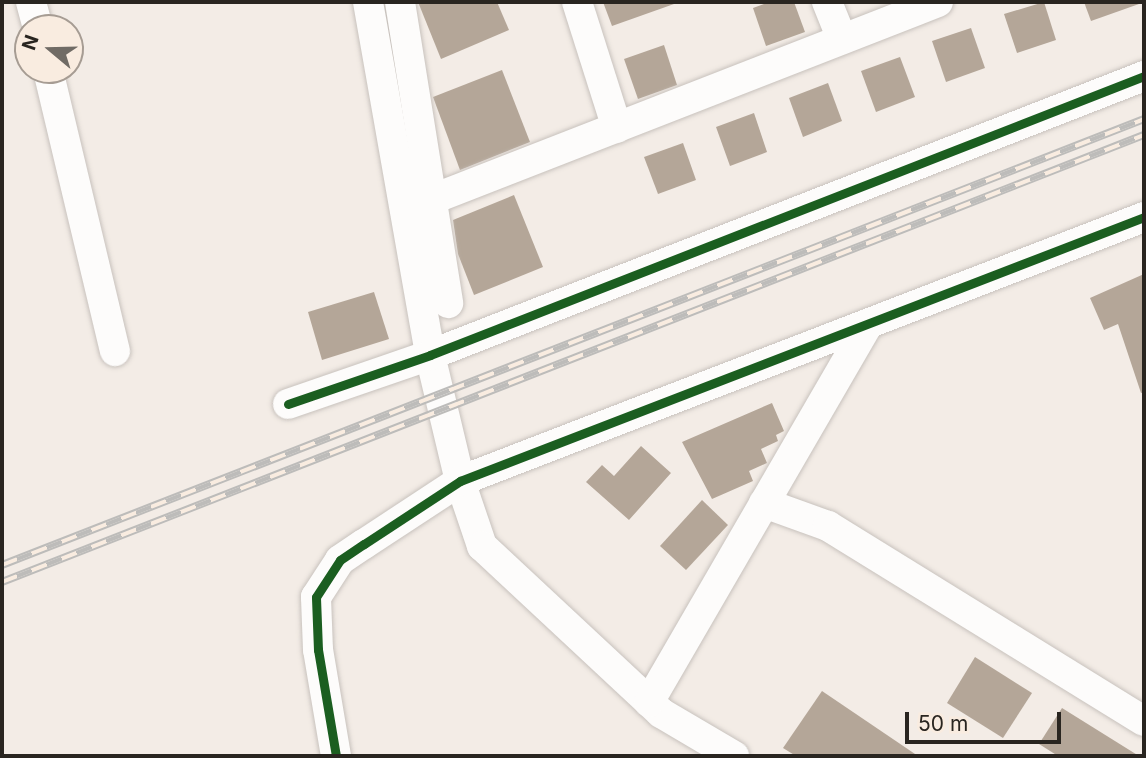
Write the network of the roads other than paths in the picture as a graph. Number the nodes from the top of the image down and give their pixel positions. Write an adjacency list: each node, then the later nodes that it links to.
1 (368, 2): 15 (street)
2 (400, 2): 10 (street)
3 (577, 2): 9 (street)
4 (827, 2): 6 (street)
5 (938, 2): 6 (street)
6 (842, 39): 9 (street)
7 (1144, 76): 15 (street)
8 (51, 84): 14 (street)
9 (617, 128): 10 (street)
10 (433, 200): 12 (street)
11 (1144, 217): 13 (street)
12 (448, 303)
13 (868, 324): 17 (street); 18 (street)
14 (115, 351)
15 (430, 355): 16 (street); 17 (street)
16 (288, 404)
17 (460, 481): 19 (street); 21 (street)
18 (764, 503): 19 (street); 20 (street)
19 (649, 702): 22 (street)
20 (1144, 721)
21 (336, 756)
22 (734, 756)

